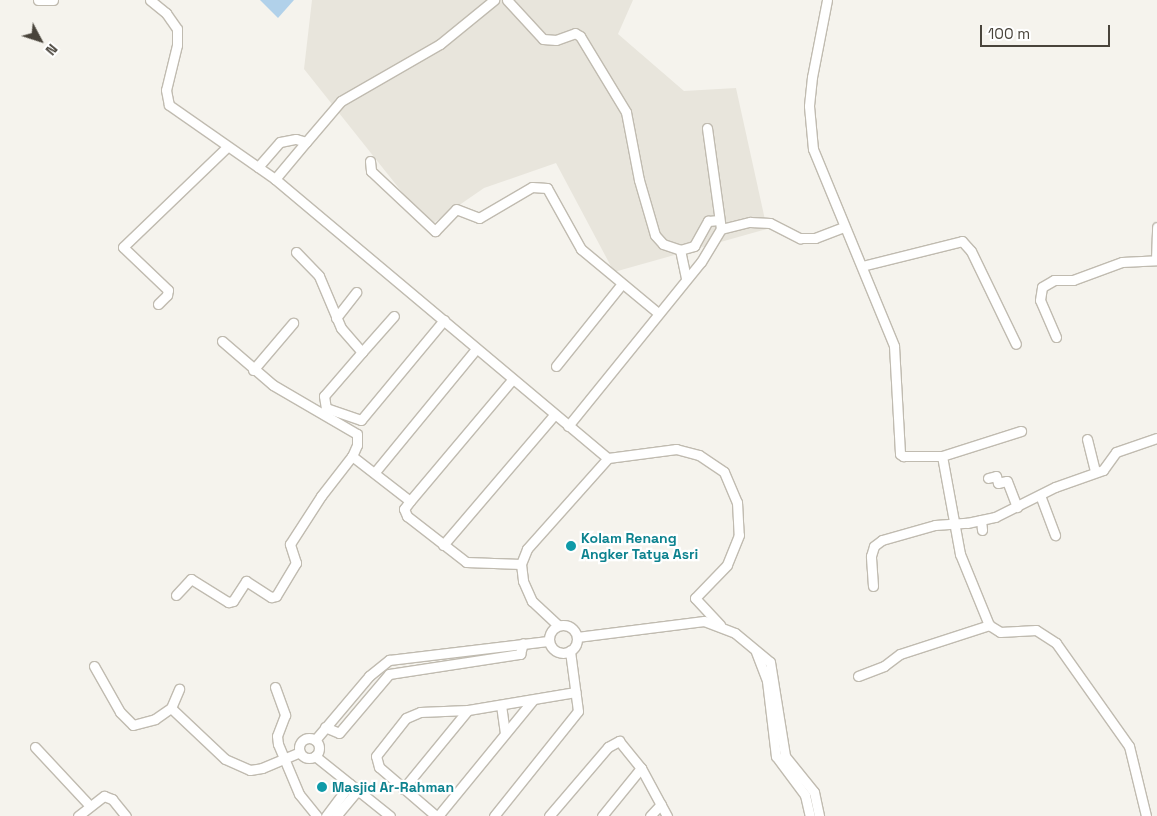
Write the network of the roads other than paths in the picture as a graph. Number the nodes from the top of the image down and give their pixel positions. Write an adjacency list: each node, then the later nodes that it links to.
1 (38, 0): 2 (street)
2 (53, 0)
3 (150, 0): 9 (street)
4 (494, 0): 8 (street)
5 (507, 0): 16 (street)
6 (827, 0): 14 (street)
7 (707, 128): 13 (street)
8 (306, 142): 11 (street); 12 (street)
9 (227, 147): 11 (street); 23 (street)
10 (370, 160): 21 (street)
11 (258, 167): 12 (street)
12 (275, 179): 27 (street)
13 (720, 225): 14 (street); 16 (street); 20 (street)
14 (843, 227): 19 (street)
15 (1157, 227): 18 (street)
16 (680, 250): 20 (street)
17 (296, 252): 26 (street)
18 (1157, 260): 29 (street)
19 (862, 266): 31 (street); 43 (street)
20 (686, 278): 24 (street)
21 (621, 285): 24 (street); 34 (street)
22 (356, 292): 26 (street)
23 (158, 304)
24 (658, 313): 38 (street)
25 (394, 316): 33 (street)
26 (336, 318): 33 (street)
27 (444, 320): 32 (street); 33 (street)
28 (294, 323): 35 (street)
29 (1056, 337)
30 (222, 341): 35 (street)
31 (1016, 344)
32 (476, 349): 36 (street); 45 (street)
33 (362, 352)
34 (556, 366)
35 (253, 370): 42 (street)
36 (512, 380): 37 (street); 49 (street)
37 (554, 415): 38 (street); 55 (street)
38 (568, 426): 44 (street)
39 (1020, 431): 43 (street)
40 (1157, 438): 46 (street)
41 (1087, 439): 46 (street)
42 (352, 456): 45 (street); 58 (street)
43 (942, 456): 52 (street)
44 (608, 458): 56 (street); 60 (street)
45 (375, 472): 49 (street)
46 (1095, 472): 48 (street)
47 (988, 478): 50 (street)
48 (1040, 495): 50 (street); 54 (street)
49 (410, 501): 55 (street)
50 (1018, 507): 51 (street)
51 (981, 520): 52 (street); 53 (street)
52 (952, 522): 57 (street); 61 (street)
53 (982, 530)
54 (1055, 535)
55 (443, 545): 56 (street)
56 (521, 564): 59 (street)
57 (873, 586)
58 (176, 595)
59 (558, 625): 62 (street); 63 (street)
60 (721, 625): 62 (street); 67 (street)
61 (989, 625): 73 (street); 108 (street)
62 (577, 637): 66 (street)
63 (548, 640): 64 (street); 66 (street)
64 (523, 644): 65 (street); 69 (street)
65 (474, 649): 68 (street); 69 (street)
66 (570, 651): 77 (street)
67 (756, 651): 106 (street); 107 (street)
68 (430, 654): 71 (street); 72 (street)
69 (476, 661): 71 (street)
70 (94, 666): 80 (street)
71 (432, 666): 74 (street)
72 (369, 676): 74 (street); 82 (street)
73 (858, 676)
74 (380, 685): 82 (street)
75 (275, 687): 88 (street)
76 (179, 688): 80 (street)
77 (575, 692): 78 (street); 101 (street)
78 (533, 700): 79 (street); 83 (street)
79 (501, 705): 81 (street); 83 (street)
80 (171, 708): 88 (street)
81 (468, 710): 91 (street); 91 (street)
82 (325, 727): 84 (street)
83 (505, 733): 100 (street)
84 (314, 740): 86 (street); 87 (street)
85 (35, 747): 93 (street)
86 (300, 752): 87 (street); 88 (street)
87 (315, 756): 90 (street)
88 (283, 758): 96 (street)
89 (641, 768): 92 (street); 102 (street); 103 (street)
90 (354, 787): 97 (street); 98 (street); 99 (street)
91 (403, 789): 100 (street)
92 (661, 804): 104 (street); 105 (street)
93 (90, 805): 94 (street); 95 (street)
94 (78, 816)
95 (126, 816)
96 (317, 816)
97 (326, 816)
98 (336, 816)
99 (389, 816)
100 (437, 816)
101 (494, 816)
102 (549, 816)
103 (602, 816)
104 (650, 816)
105 (667, 816)
106 (810, 816)
107 (819, 816)
108 (1146, 816)

